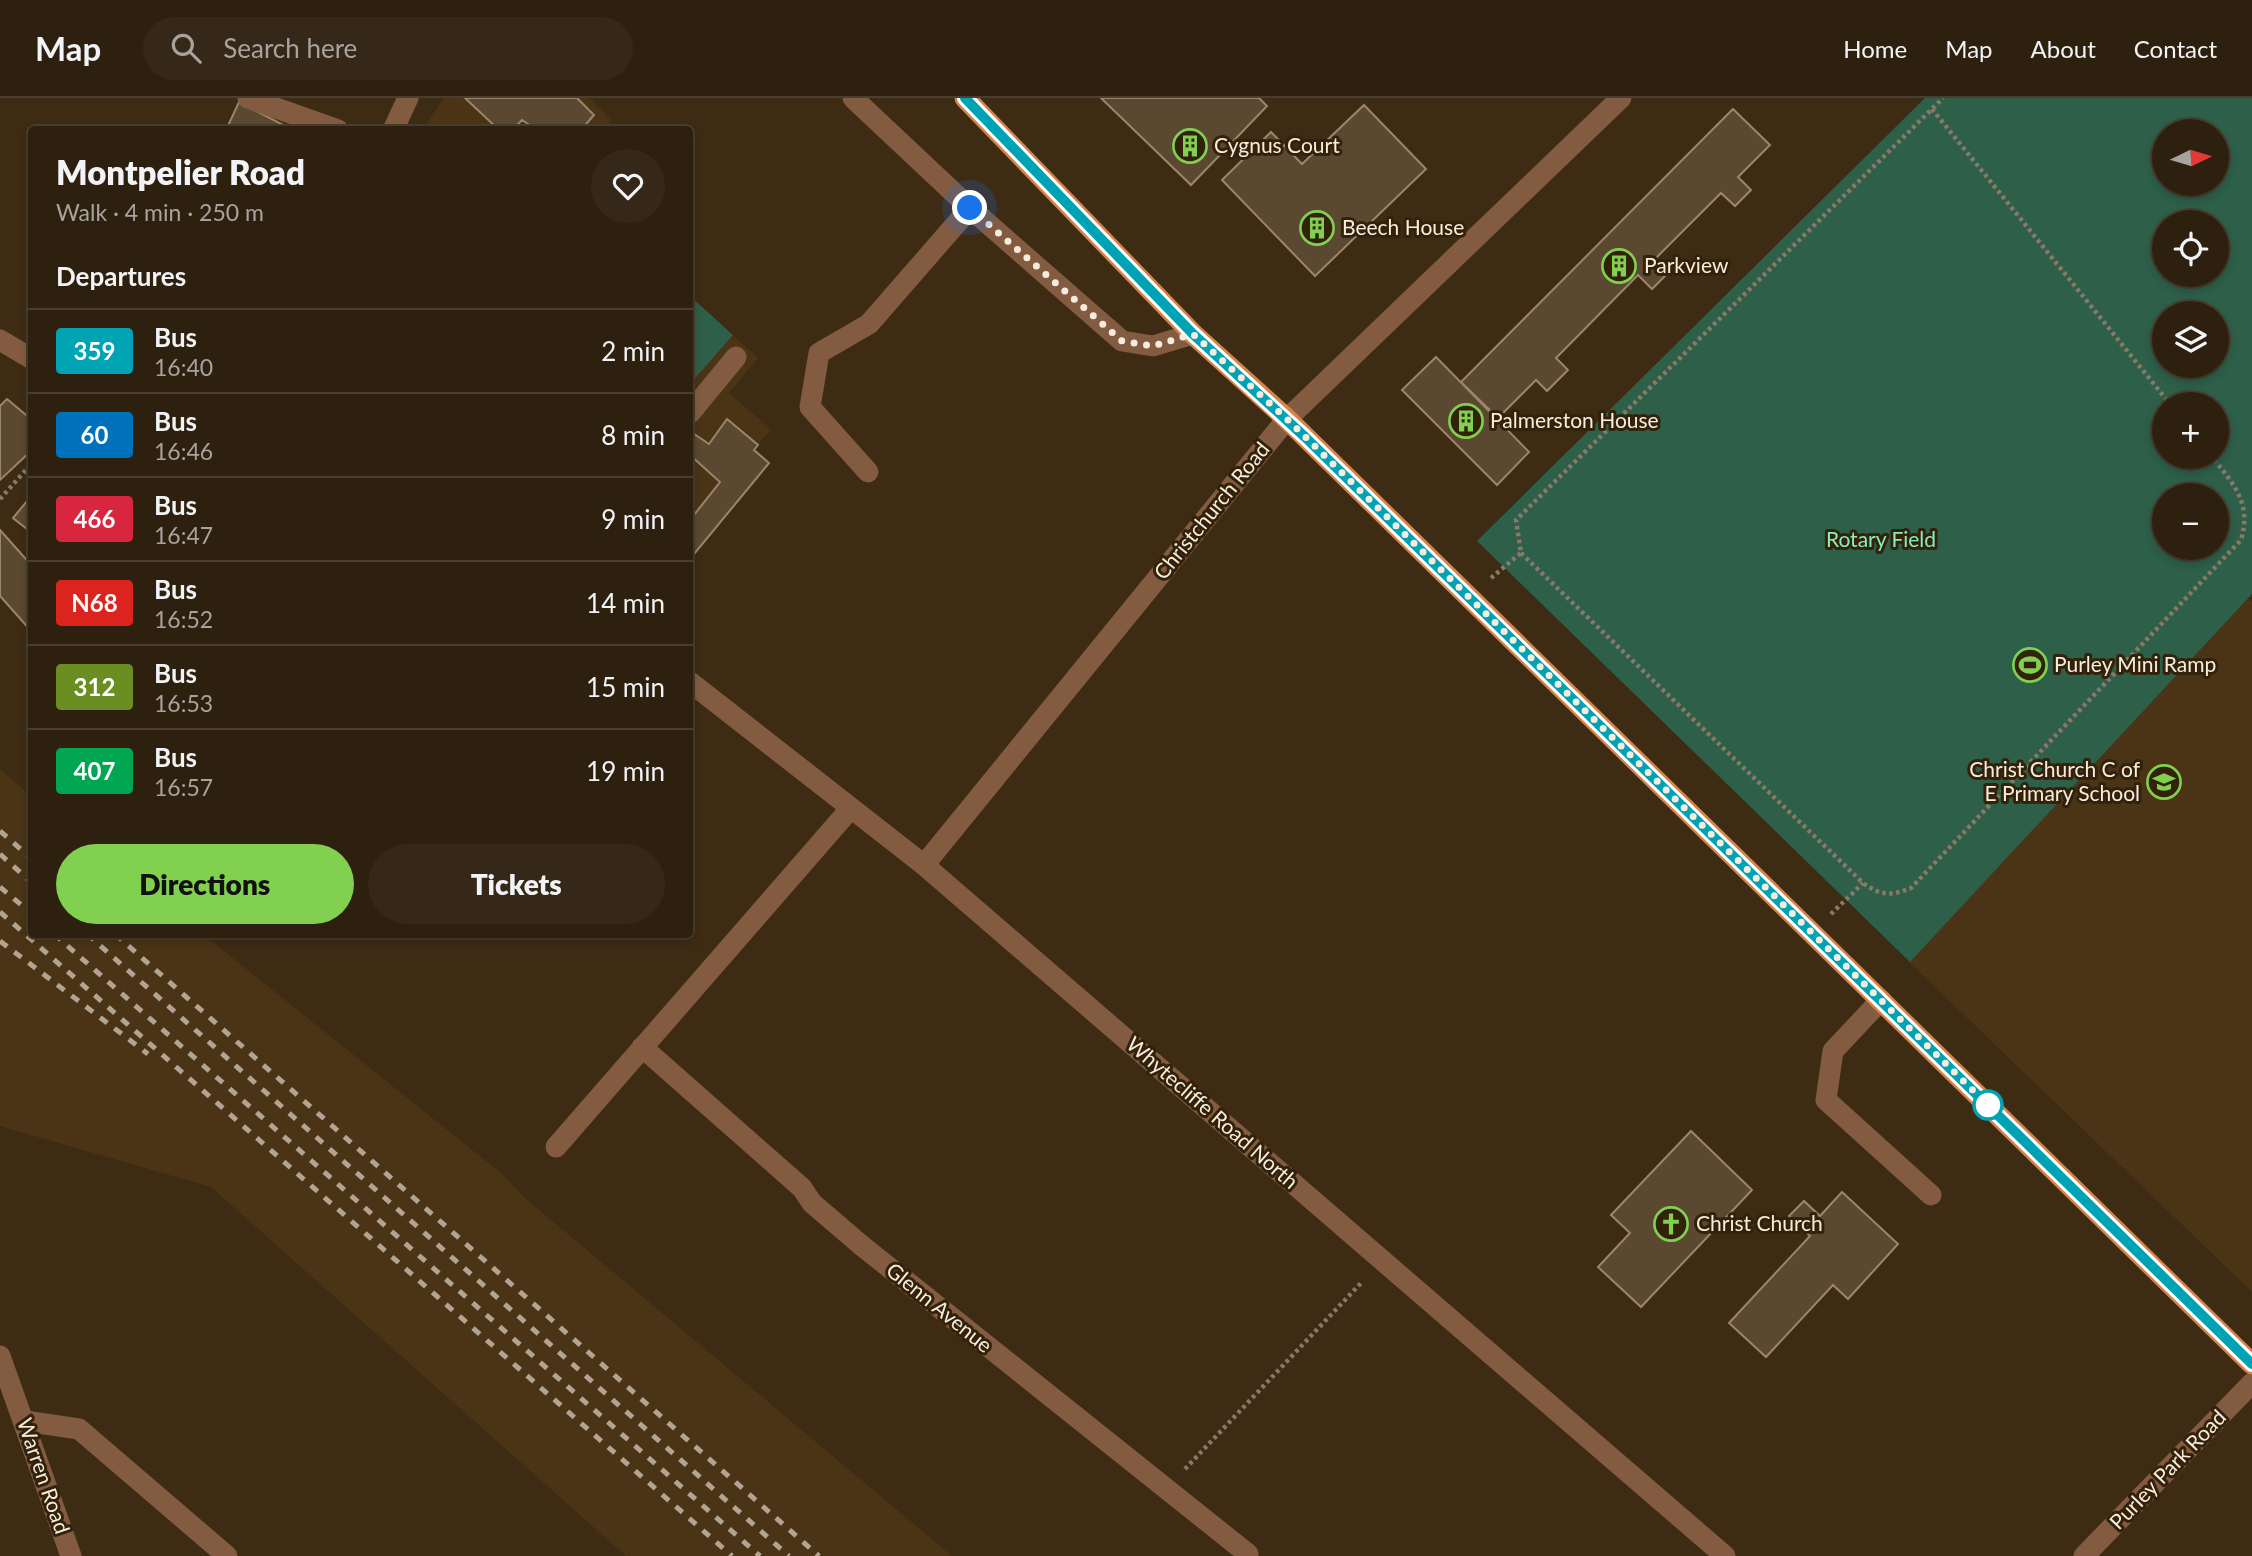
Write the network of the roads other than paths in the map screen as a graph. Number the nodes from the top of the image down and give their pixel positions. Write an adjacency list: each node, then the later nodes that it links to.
1 (248, 98): 6 (street)
2 (408, 98): 7 (street)
3 (853, 98): 8 (street)
4 (965, 98): 9 (main road)
5 (1621, 98): 14 (street, Christchurch Road)
6 (327, 126)
7 (395, 126)
8 (970, 208): 9 (street); 15 (street)
9 (1193, 334): 14 (main road)
10 (2, 347): 11 (street)
11 (28, 357)
12 (736, 357): 13 (street)
13 (693, 408)
14 (1287, 419): 18 (street, Christchurch Road); 19 (main road)
15 (868, 472)
16 (693, 684): 17 (street, Whytecliffe Road North)
17 (851, 808): 18 (street, Whytecliffe Road North); 20 (street)
18 (924, 865): 30 (street, Whytecliffe Road North)
19 (1881, 1000): 22 (street); 24 (main road)
20 (642, 1047): 21 (street); 27 (street, Glenn Avenue)
21 (556, 1147)
22 (1931, 1195)
23 (0, 1356): 26 (street, Warren Road)
24 (2252, 1364)
25 (2252, 1383): 31 (street, Purley Park Road)
26 (25, 1421): 28 (street, Warren Road); 29 (street)
27 (1248, 1553)
28 (71, 1556)
29 (227, 1556)
30 (1725, 1556)
31 (2084, 1556)

